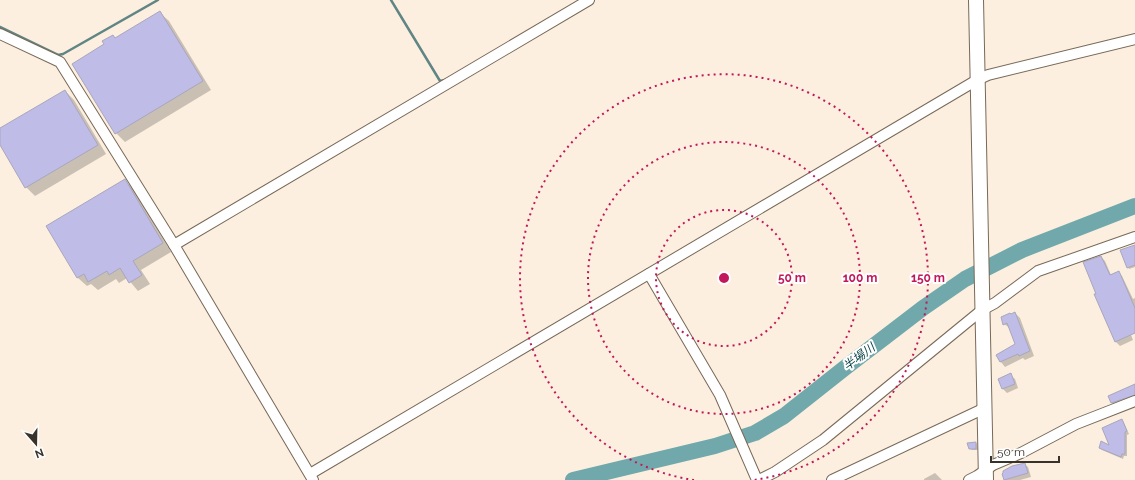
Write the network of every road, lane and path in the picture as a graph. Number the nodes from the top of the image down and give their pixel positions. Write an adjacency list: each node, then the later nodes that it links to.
1 (589, 0): 7 (street)
2 (976, 0): 5 (street)
3 (0, 34): 7 (street)
4 (1135, 39): 5 (street)
5 (977, 80): 8 (street); 9 (street)
6 (1135, 237): 9 (street)
7 (174, 244): 13 (street)
8 (649, 274): 13 (street); 14 (street)
9 (982, 307): 11 (street); 14 (street)
10 (1135, 401): 12 (street)
11 (985, 408): 12 (street); 15 (street)
12 (986, 475): 16 (street)
13 (311, 477)
14 (757, 479)
15 (832, 480)
16 (969, 480)

